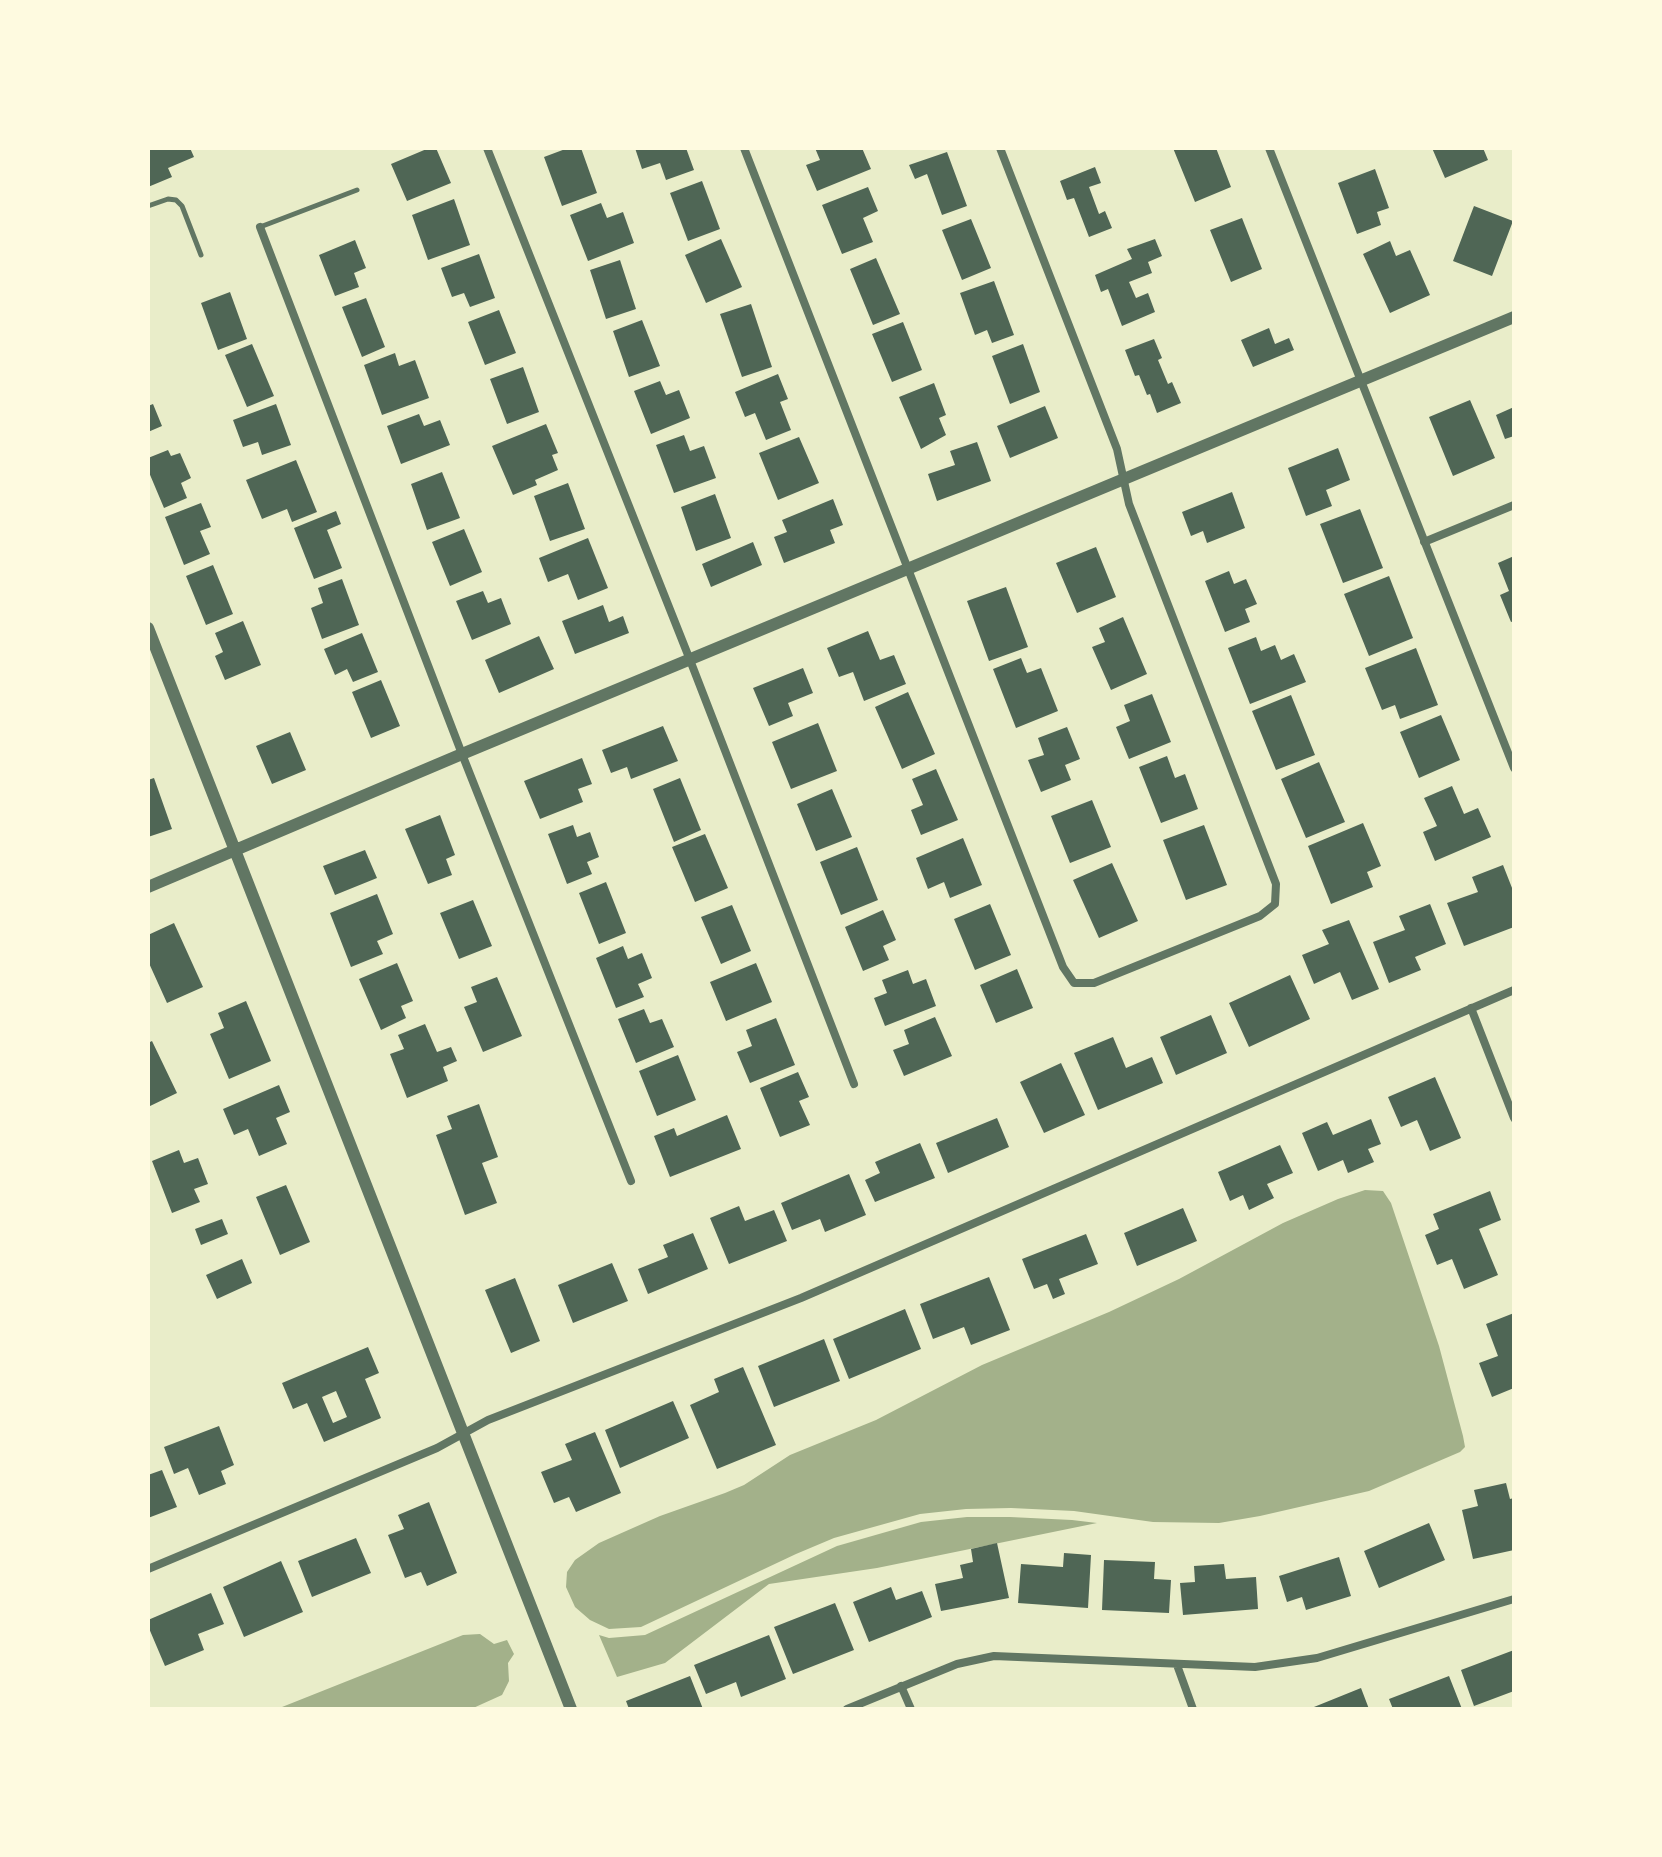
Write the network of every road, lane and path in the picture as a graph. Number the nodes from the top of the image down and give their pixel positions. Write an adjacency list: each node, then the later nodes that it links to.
1 (487, 148): 16 (street)
2 (744, 148): 14 (street)
3 (1000, 148): 11 (street)
4 (1269, 148): 10 (street)
5 (357, 190): 7 (lane)
6 (148, 206): 8 (lane)
7 (260, 227): 17 (street)
8 (201, 255)
9 (1514, 317): 10 (street)
10 (1361, 382): 11 (street); 13 (street)
11 (1124, 479): 14 (street); 14 (street)
12 (1514, 505): 13 (street)
13 (1424, 542): 18 (street)
14 (908, 570): 16 (street)
15 (148, 628): 19 (street)
16 (690, 660): 17 (street); 23 (street)
17 (462, 754): 19 (street); 25 (street)
18 (1514, 768)
19 (234, 851): 20 (street); 26 (street)
20 (148, 887)
21 (1514, 990): 22 (street)
22 (1471, 1008): 24 (street); 26 (street)
23 (854, 1084)
24 (1514, 1118)
25 (631, 1181)
26 (464, 1434): 27 (street); 31 (street)
27 (148, 1569)
28 (1514, 1599): 29 (street)
29 (1177, 1665): 30 (street); 34 (street)
30 (901, 1686): 32 (street); 33 (street)
31 (571, 1709)
32 (847, 1709)
33 (911, 1709)
34 (1193, 1709)

